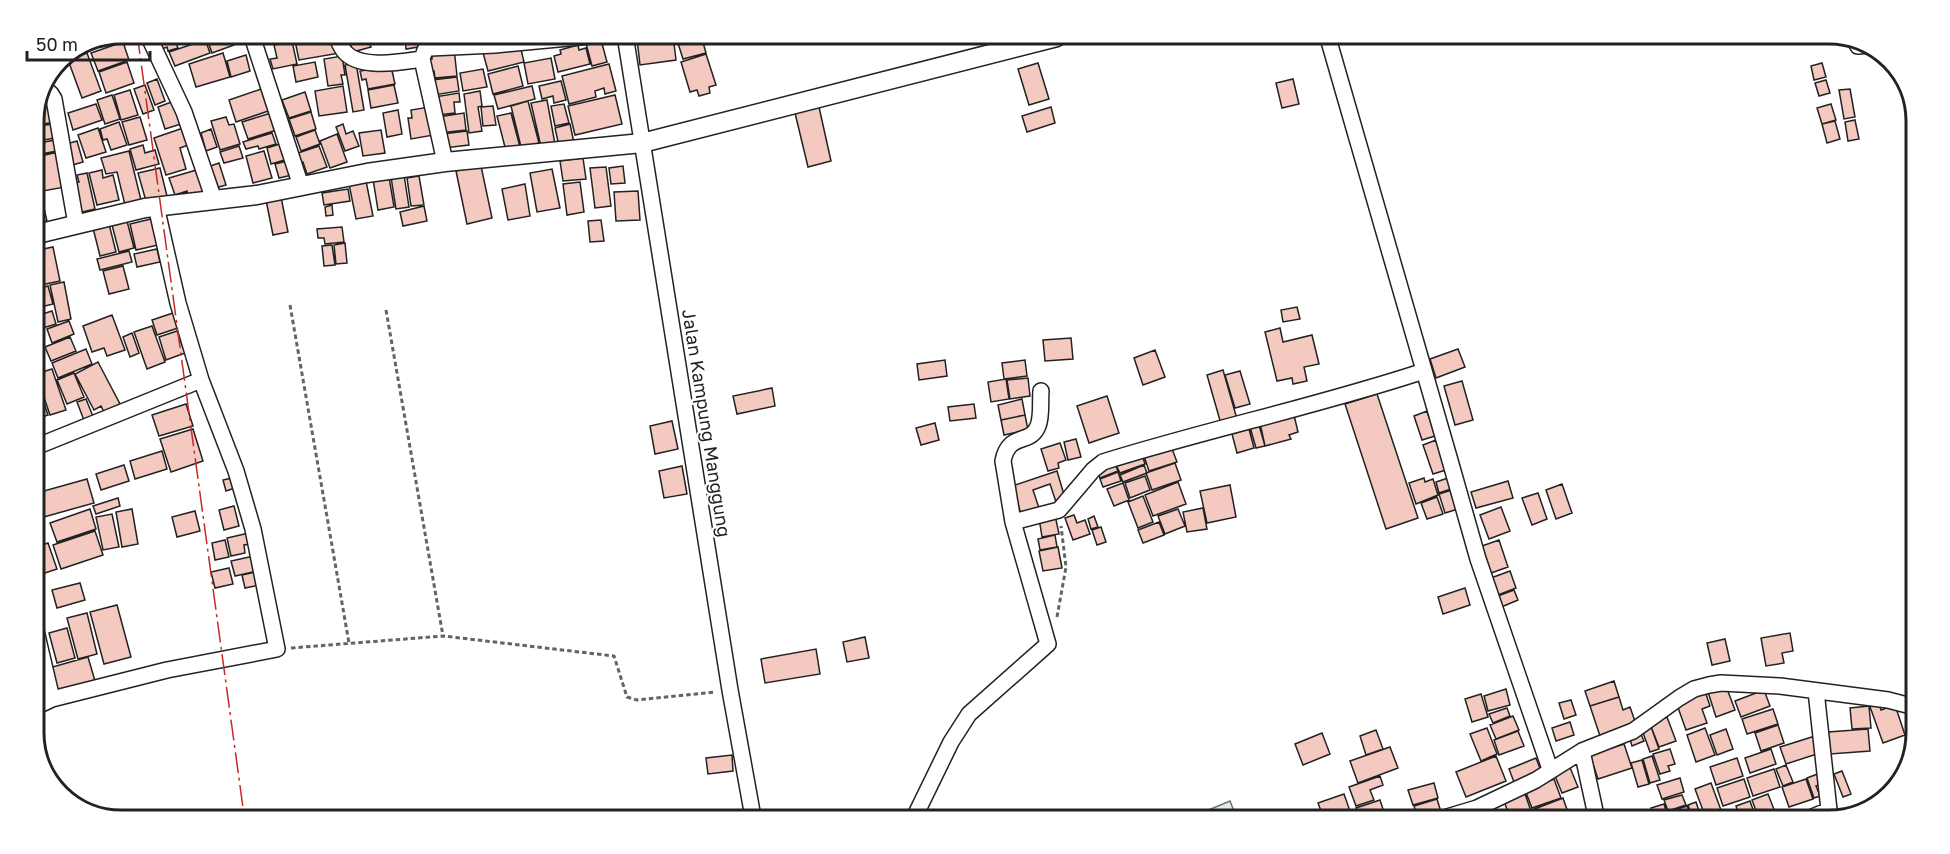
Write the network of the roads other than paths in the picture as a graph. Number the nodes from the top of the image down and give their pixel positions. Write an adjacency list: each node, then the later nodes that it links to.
1 (152, 44): 13 (street)
2 (255, 44): 12 (street)
3 (340, 44): 8 (street)
4 (506, 44): 8 (street)
5 (626, 44): 10 (street, Jalan Kampung Manggung)
6 (1027, 44): 10 (street)
7 (1330, 44): 17 (street)
8 (422, 59): 11 (street)
9 (49, 92): 15 (street)
10 (642, 143): 11 (street); 29 (street, Jalan Kampung Manggung)
11 (445, 162): 12 (street)
12 (301, 186): 13 (street)
13 (214, 200): 14 (street)
14 (156, 206): 15 (street); 18 (street)
15 (76, 224): 16 (street)
16 (44, 232)
17 (1424, 371): 21 (street); 28 (street)
18 (201, 380): 20 (street); 24 (street)
19 (1041, 392): 21 (street)
20 (44, 444)
21 (1013, 522): 30 (street)
22 (44, 668): 24 (street)
23 (1816, 691): 26 (street); 27 (street); 33 (street)
24 (51, 699): 25 (street)
25 (44, 702)
26 (1906, 704)
27 (1582, 751): 28 (street); 32 (street)
28 (1550, 769): 31 (street)
29 (752, 810)
30 (918, 810)
31 (1486, 810)
32 (1595, 810)
33 (1831, 810)

